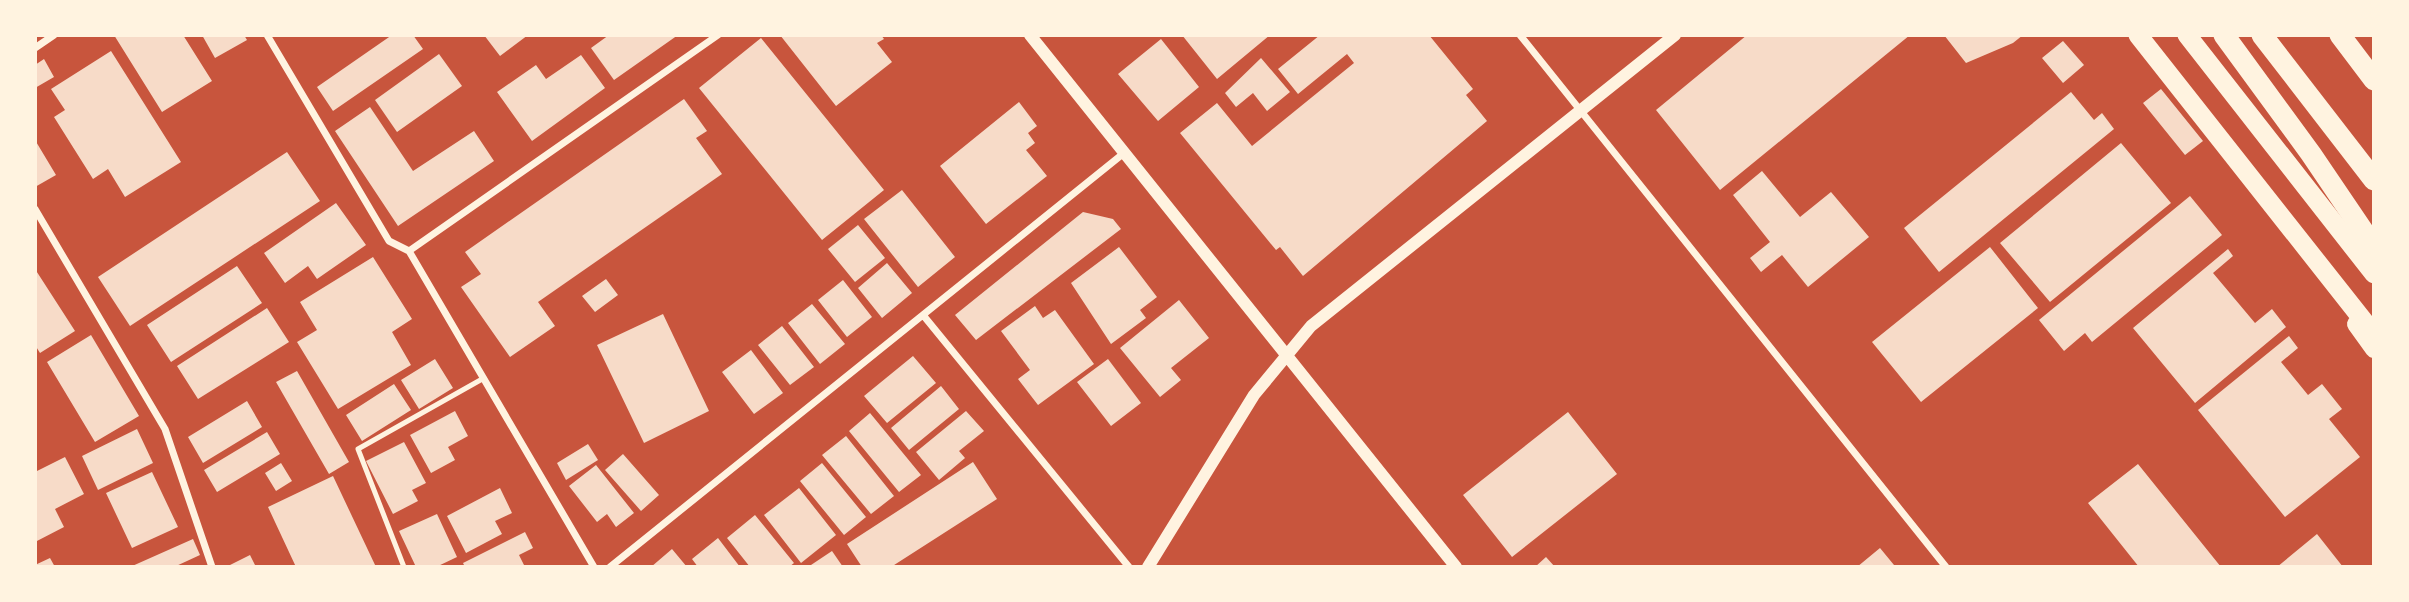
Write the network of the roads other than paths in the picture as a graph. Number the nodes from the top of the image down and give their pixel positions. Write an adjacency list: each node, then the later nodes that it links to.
1 (54, 35): 12 (street)
2 (267, 35): 20 (street)
3 (718, 35): 20 (street)
4 (1030, 35): 15 (street)
5 (1520, 35): 14 (street)
6 (1675, 35): 14 (street)
7 (2138, 35): 17 (highway)
8 (2187, 35): 21 (highway)
9 (2224, 35): 19 (highway)
10 (2262, 35): 16 (highway)
11 (2340, 35): 13 (highway)
12 (35, 48)
13 (2374, 80)
14 (1581, 111): 25 (street); 34 (street)
15 (1124, 153): 22 (street); 25 (street)
16 (2374, 180)
17 (2266, 197): 23 (highway); 24 (main road)
18 (35, 209): 27 (street)
19 (2374, 247)
20 (409, 251): 26 (street)
21 (2374, 274)
22 (923, 315): 30 (street); 31 (street)
23 (2374, 334)
24 (2374, 349)
25 (1287, 354): 32 (street); 33 (street)
26 (484, 378): 28 (lane); 29 (street)
27 (212, 567)
28 (404, 567)
29 (594, 567)
30 (610, 567)
31 (1129, 567)
32 (1148, 567)
33 (1456, 567)
34 (1946, 567)

